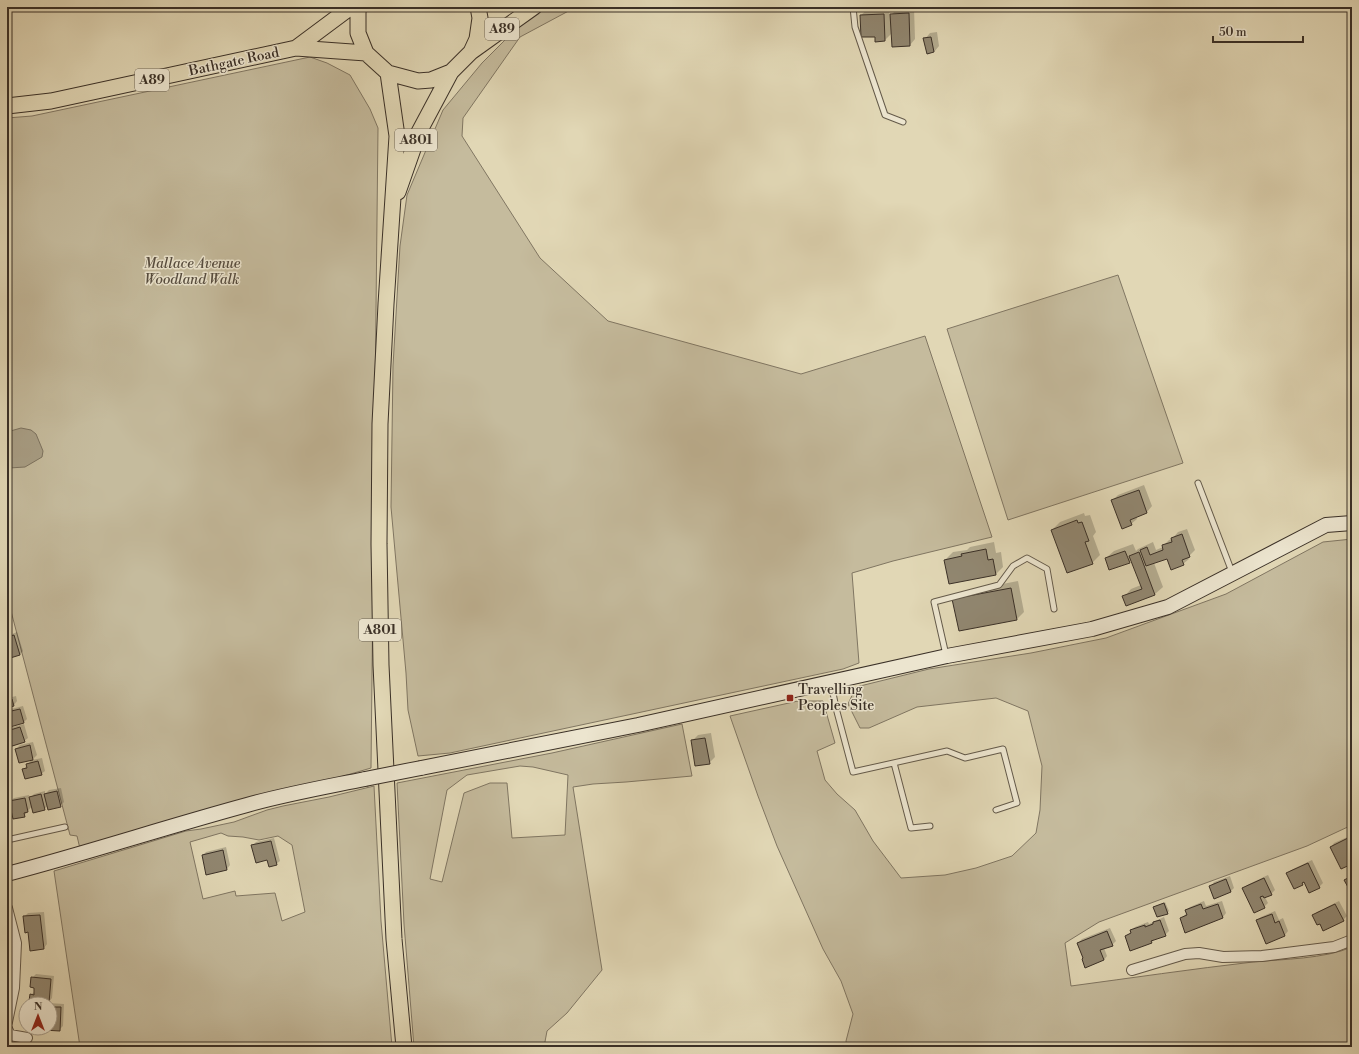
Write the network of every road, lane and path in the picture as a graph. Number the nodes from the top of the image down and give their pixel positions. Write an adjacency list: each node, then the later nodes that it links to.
1 (351, 7): 6 (main road, Bathgate Road / A89)
2 (359, 7): 8 (main road, A89)
3 (478, 7): 7 (main road, A89)
4 (534, 7): 7 (main road, A89)
5 (853, 7): 12 (lane)
6 (296, 48): 8 (main road, Bathgate Road / A89); 11 (main road, Bathgate Road / A89)
7 (471, 52): 9 (main road, A89)
8 (366, 53): 10 (main road, A89)
9 (451, 72): 10 (main road, A89); 13 (main road, A801)
10 (388, 73): 13 (main road, A801)
11 (7, 106)
12 (903, 122)
13 (392, 212): 32 (main road, A801)
14 (1198, 483): 16 (lane)
15 (1352, 523): 16 (main road)
16 (1232, 573): 18 (main road)
17 (1054, 609): 18 (lane)
18 (946, 656): 19 (main road)
19 (831, 682): 20 (lane); 25 (main road, bridge)
20 (894, 762): 21 (lane); 22 (lane)
21 (996, 810)
22 (930, 826)
23 (65, 827): 24 (lane)
24 (7, 840)
25 (7, 874)
26 (7, 908): 29 (street)
27 (1352, 940): 28 (street)
28 (1132, 970)
29 (7, 1022)
30 (7, 1029): 31 (street)
31 (27, 1038)
32 (404, 1047)

